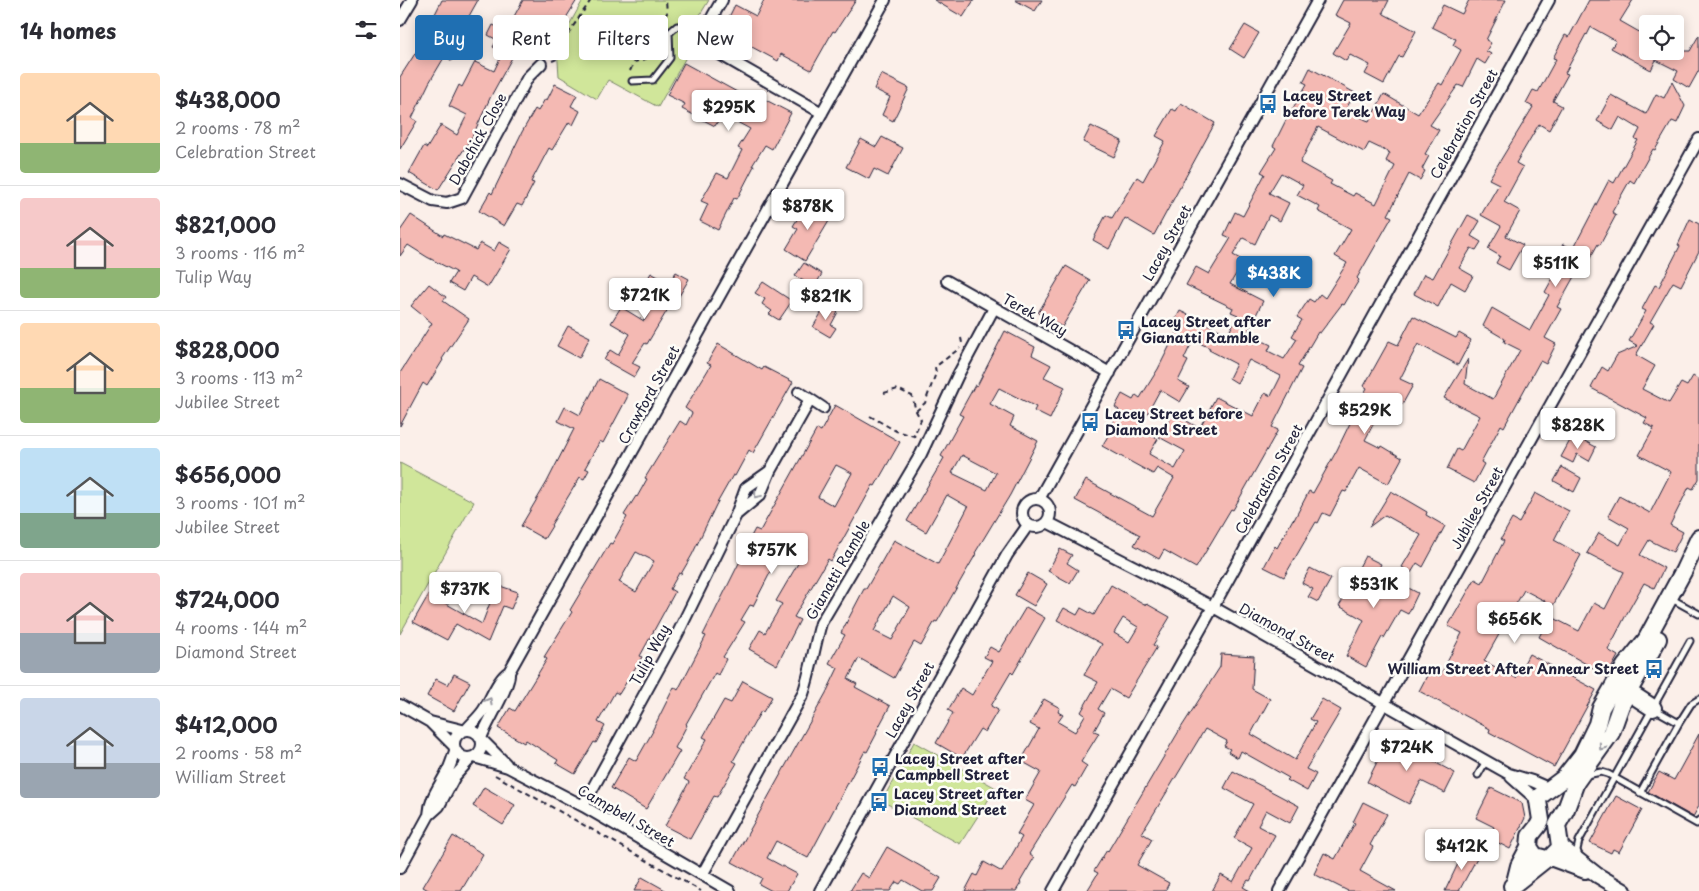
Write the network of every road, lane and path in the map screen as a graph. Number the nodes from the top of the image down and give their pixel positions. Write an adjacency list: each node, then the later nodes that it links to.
1 (412, 0): 9 (street)
2 (591, 0): 12 (path)
3 (666, 0): 13 (path)
4 (722, 0): 8 (street)
5 (885, 0): 15 (street, Crawford Street)
6 (1318, 0): 21 (street, Lacey Street)
7 (1549, 0): 36 (street, Celebration Street)
8 (713, 15)
9 (400, 20)
10 (678, 26): 14 (lane)
11 (730, 60): 15 (street)
12 (541, 64): 17 (street, Dabchick Close)
13 (630, 71)
14 (632, 81)
15 (822, 113): 40 (street, Crawford Street)
16 (1699, 138): 43 (street, Jubilee Street)
17 (400, 184)
18 (947, 281): 19 (street, Terek Way)
19 (994, 308): 21 (street, Terek Way); 29 (street, Gianatti Ramble)
20 (961, 338): 26 (path)
21 (1110, 373): 30 (street, Lacey Street)
22 (799, 392): 24 (street)
23 (884, 393): 26 (path)
24 (810, 400): 25 (street); 62 (street, Tulip Way)
25 (823, 408)
26 (916, 411): 28 (path)
27 (870, 416): 28 (path)
28 (914, 435): 29 (path)
29 (927, 441): 69 (street, Gianatti Ramble)
30 (1039, 499): 31 (street); 32 (street)
31 (1047, 522): 32 (street); 36 (street, Diamond Street)
32 (1028, 525): 74 (street, Lacey Street)
33 (1699, 538): 35 (main road)
34 (1699, 565): 35 (main road)
35 (1674, 600): 37 (lane); 39 (main road); 41 (main road)
36 (1213, 608): 43 (street, Diamond Street); 75 (street, Celebration Street)
37 (1699, 614)
38 (1690, 641): 41 (lane)
39 (1630, 660): 41 (main road); 48 (main road)
40 (509, 672): 47 (street, Crawford Street, one-way to 40); 49 (street, Crawford Street)
41 (1632, 697): 46 (lane); 48 (main road); 57 (main road, one-way to 57); 58 (lane)
42 (1699, 699): 46 (lane)
43 (1384, 703): 52 (street, Diamond Street); 76 (street, Jubilee Street)
44 (400, 705): 45 (street)
45 (430, 722): 47 (street); 50 (street)
46 (1679, 723): 60 (lane)
47 (464, 730): 49 (street); 50 (street)
48 (1591, 737): 59 (main road)
49 (482, 739): 51 (street); 53 (street, Campbell Street)
50 (455, 748): 51 (street); 63 (street)
51 (473, 757): 53 (street, Campbell Street); 63 (street)
52 (1486, 761): 55 (street, Diamond Street); 56 (lane)
53 (508, 767): 62 (street, Campbell Street)
54 (490, 773): 72 (path)
55 (1509, 774): 59 (street, Diamond Street); 59 (street, Diamond Street)
56 (1478, 775)
57 (1579, 777): 58 (lane); 61 (main road)
58 (1614, 778): 60 (lane); 67 (lane)
59 (1546, 793): 61 (main road); 65 (main road)
60 (1640, 793): 64 (lane)
61 (1568, 804): 66 (main road)
62 (583, 806): 69 (street, Campbell Street)
63 (429, 816): 68 (street)
64 (1699, 820)
65 (1529, 847): 66 (main road); 71 (main road)
66 (1552, 854): 67 (street); 70 (street); 71 (main road)
67 (1582, 862): 70 (street)
68 (400, 868)
69 (702, 875): 73 (street, Campbell Street)
70 (1598, 875): 77 (street)
71 (1512, 887)
72 (701, 891)
73 (730, 891)
74 (820, 891)
75 (1053, 891)
76 (1279, 891)
77 (1624, 891)

